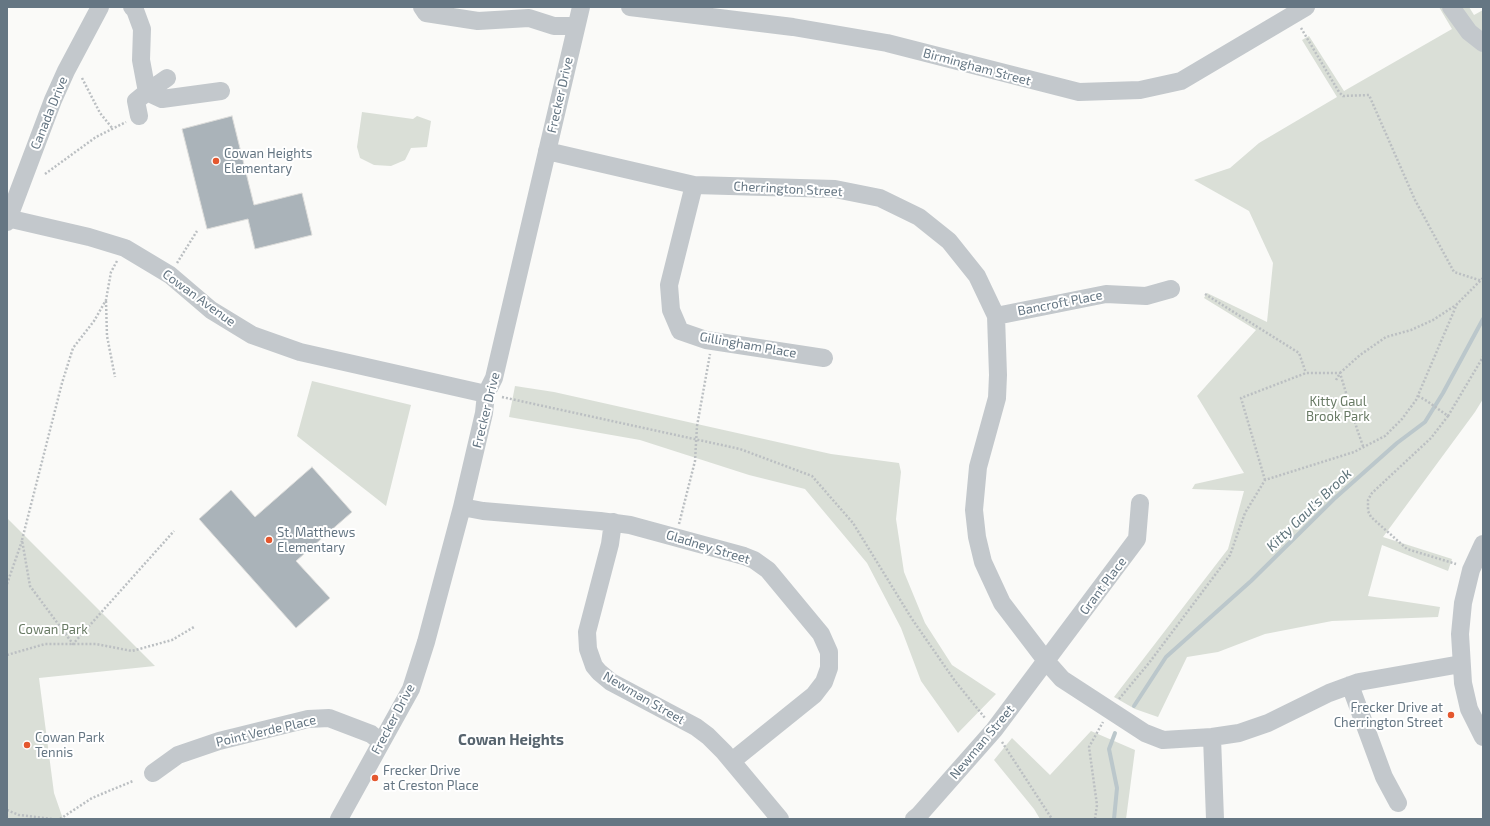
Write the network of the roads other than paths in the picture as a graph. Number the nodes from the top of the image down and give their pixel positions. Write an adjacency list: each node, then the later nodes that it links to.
1 (100, 7): 16 (street, Canada Drive)
2 (132, 7): 11 (street)
3 (422, 7): 8 (street)
4 (581, 7): 8 (street, Frecker Drive)
5 (630, 7): 6 (street, Birmingham Street)
6 (1306, 7)
7 (1451, 7): 9 (street)
8 (576, 26): 14 (street, Frecker Drive)
9 (1483, 43)
10 (167, 78): 11 (street)
11 (147, 92): 12 (street); 13 (street)
12 (221, 92)
13 (139, 116)
14 (547, 151): 15 (street, Cherrington Street); 20 (street, Frecker Drive)
15 (694, 185): 18 (street, Cherrington Street); 19 (street, Gillingham Place)
16 (7, 220): 20 (street, Cowan Avenue)
17 (1171, 288): 18 (street, Bancroft Place)
18 (996, 316): 25 (street, Cherrington Street)
19 (824, 358)
20 (494, 396): 22 (street, Frecker Drive)
21 (1140, 503): 25 (street, Grant Place)
22 (462, 507): 23 (street, Gladney Street); 30 (street, Frecker Drive)
23 (613, 522): 31 (street, Newman Street); 31 (street, Gladney Street)
24 (1483, 544): 26 (street)
25 (1046, 662): 28 (street, Cherrington Street); 34 (street, Newman Street)
26 (1462, 664): 27 (street, Cherrington Street); 29 (street)
27 (1350, 685): 28 (street, Cherrington Street); 33 (street)
28 (1212, 737): 37 (street)
29 (1483, 737)
30 (381, 742): 32 (street, Point Verde Place); 35 (street, Frecker Drive)
31 (732, 761): 36 (street, Newman Street)
32 (153, 773)
33 (1398, 803)
34 (919, 818)
35 (339, 819)
36 (780, 819)
37 (1215, 819)

